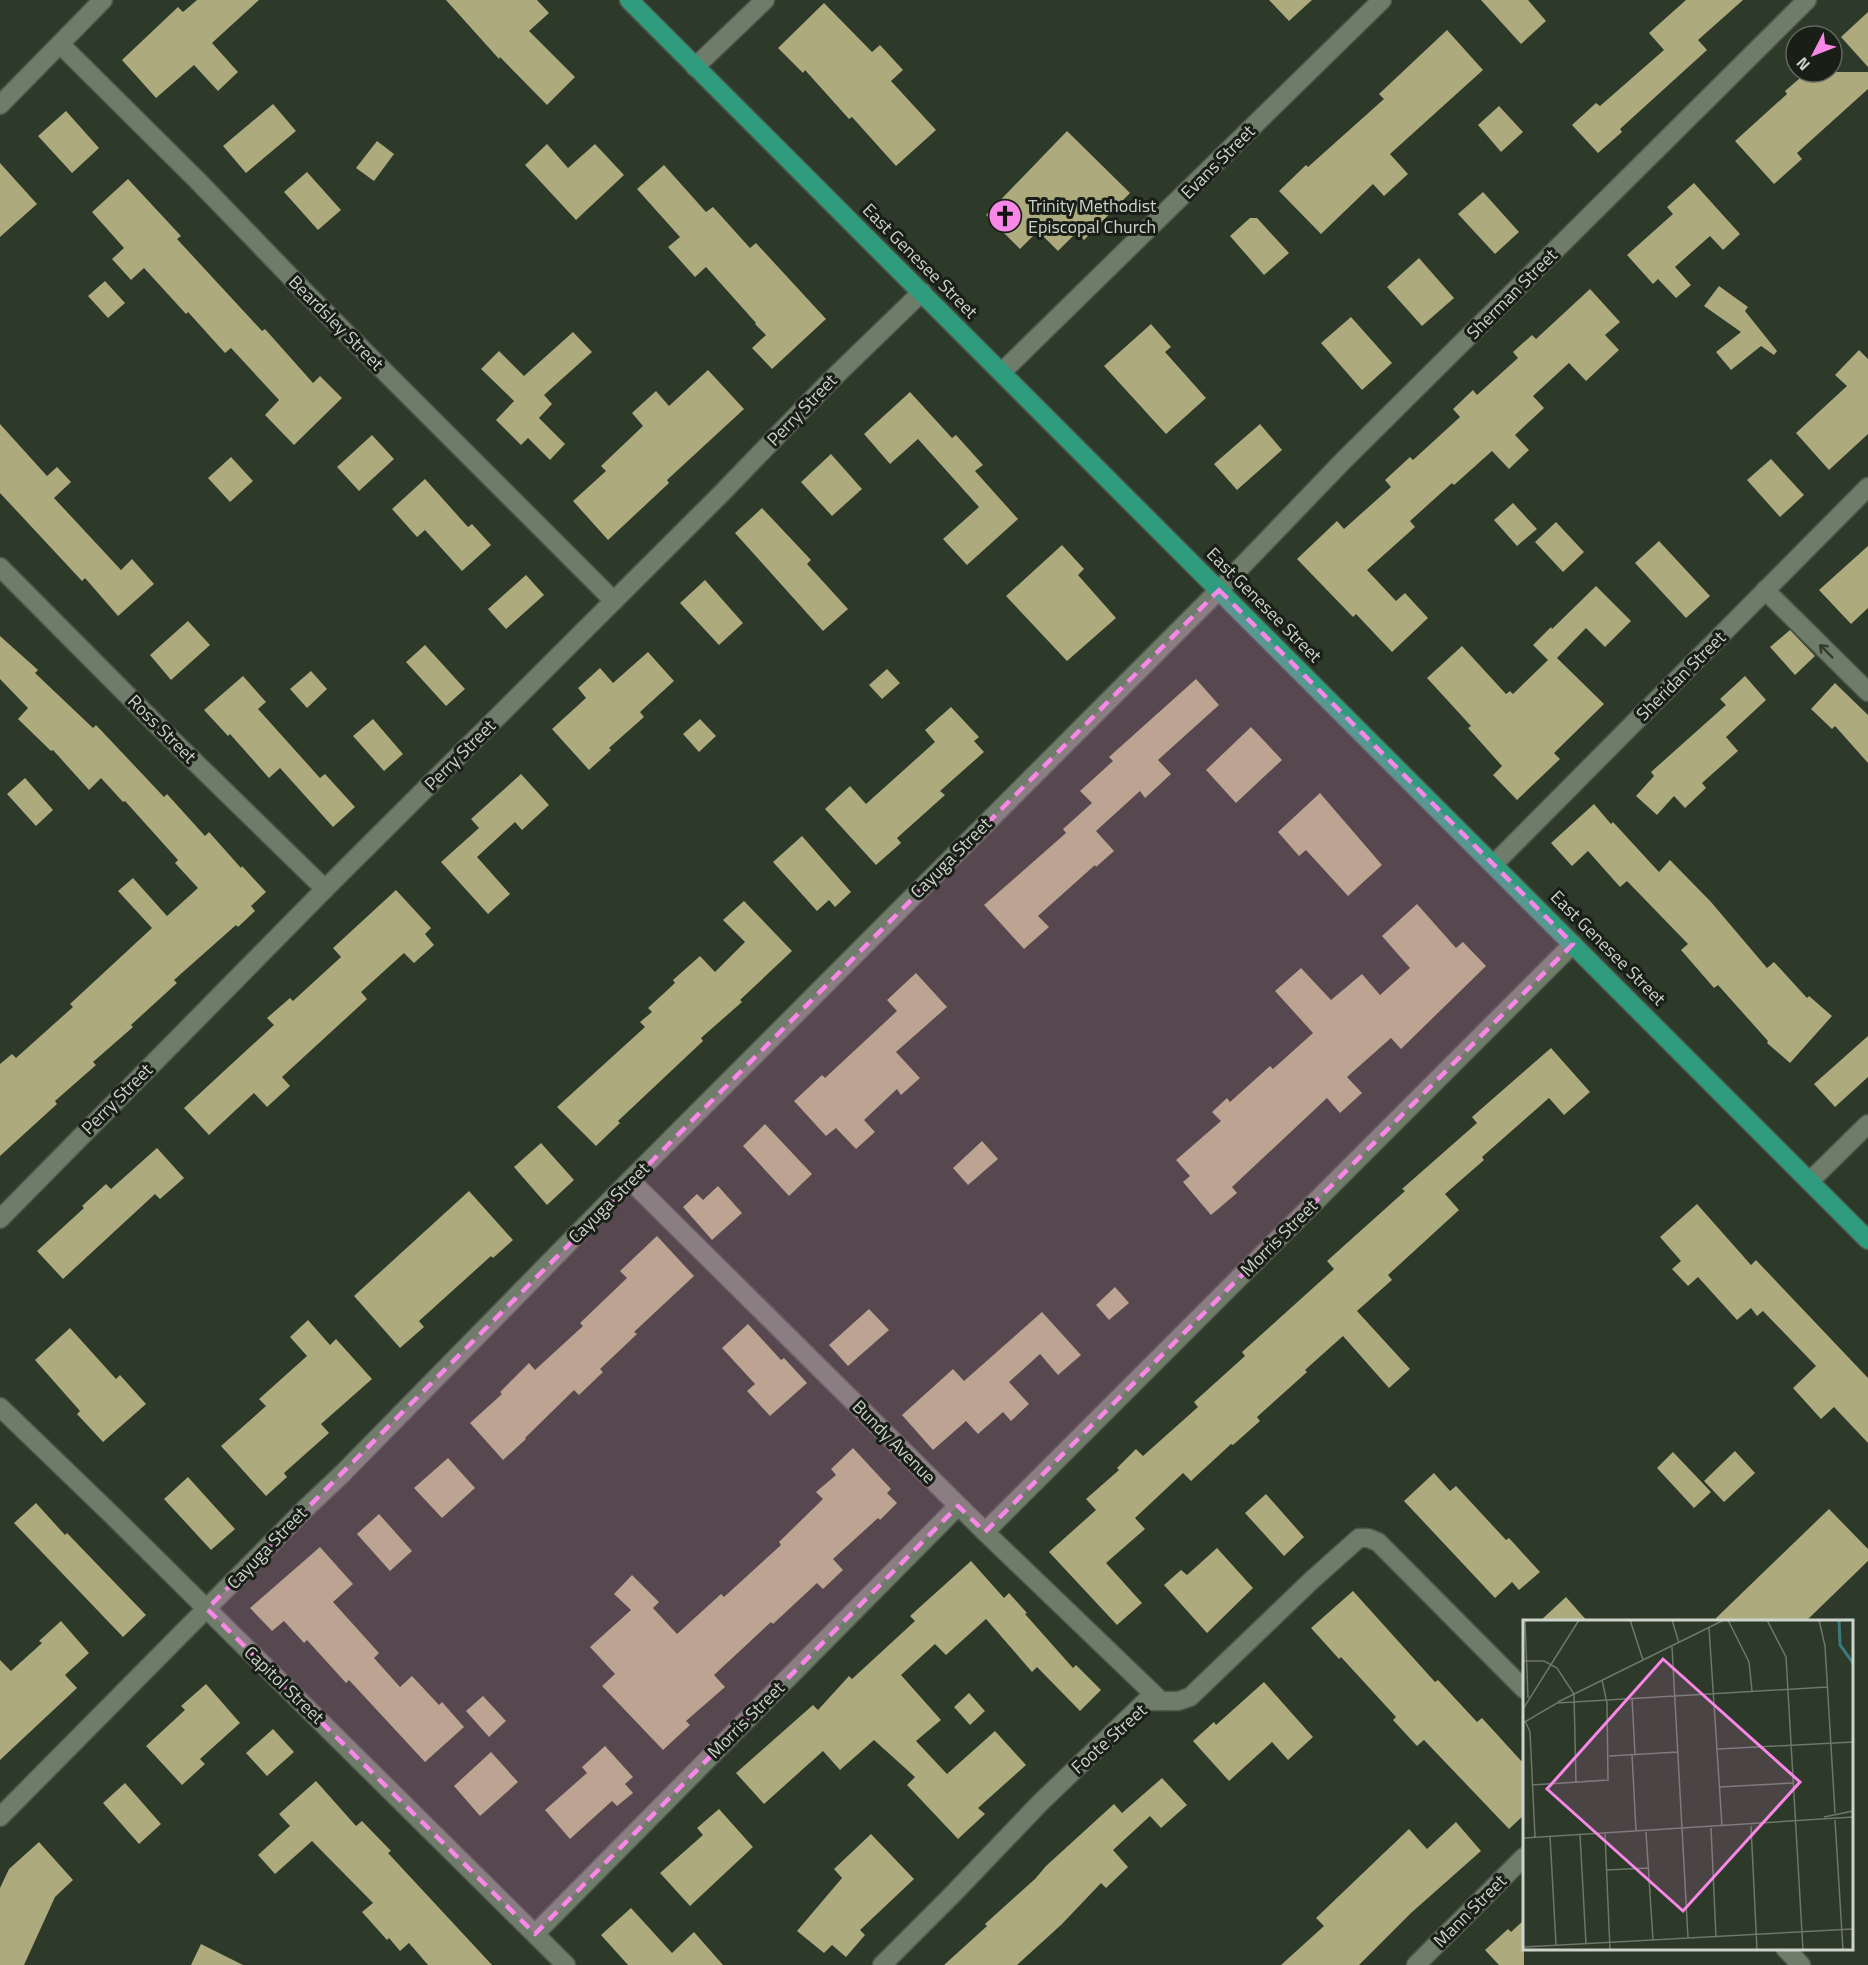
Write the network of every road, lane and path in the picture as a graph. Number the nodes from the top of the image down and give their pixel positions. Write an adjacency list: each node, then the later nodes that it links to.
1 (103, 0): 6 (street)
2 (629, 0): 7 (highway, East Genesee Street)
3 (765, 0): 7 (street)
4 (1382, 0): 10 (street, Evans Street)
5 (1807, 0): 13 (street, Sherman Street)
6 (60, 44): 8 (street); 15 (street, Beardsley Street)
7 (695, 67): 9 (highway, East Genesee Street)
8 (0, 105)
9 (922, 292): 10 (highway, East Genesee Street); 15 (street, Perry Street)
10 (1002, 372): 13 (highway, East Genesee Street)
11 (1868, 487): 14 (street, Sheridan Street)
12 (0, 567): 18 (street, Ross Street)
13 (1219, 590): 17 (highway, East Genesee Street); 21 (street, Cayuga Street)
14 (1765, 590): 16 (street, one-way to 14); 17 (street, Sheridan Street)
15 (614, 601): 18 (street, Perry Street)
16 (1868, 692)
17 (1494, 864): 19 (highway, East Genesee Street)
18 (325, 890): 23 (street, Perry Street)
19 (1574, 944): 22 (highway, East Genesee Street); 27 (street, Morris Street)
20 (1868, 1124): 22 (street)
21 (630, 1180): 26 (street, Bundy Avenue); 28 (street, Cayuga Street)
22 (1810, 1181): 24 (highway, East Genesee Street)
23 (0, 1219)
24 (1868, 1240)
25 (0, 1407): 28 (street, Capitol Street)
26 (958, 1506): 27 (street, Bundy Avenue); 33 (street, Morris Street)
27 (985, 1532): 30 (street, Bundy Avenue)
28 (207, 1610): 31 (street, Cayuga Street); 33 (street, Capitol Street)
29 (1523, 1688): 30 (street, Foote Street)
30 (1161, 1701): 36 (street, Foote Street)
31 (0, 1817)
32 (1523, 1858): 37 (street, Mann Street)
33 (535, 1934): 35 (street, Capitol Street)
34 (1787, 1950): 38 (street)
35 (566, 1965)
36 (882, 1965)
37 (1416, 1965)
38 (1801, 1965)

